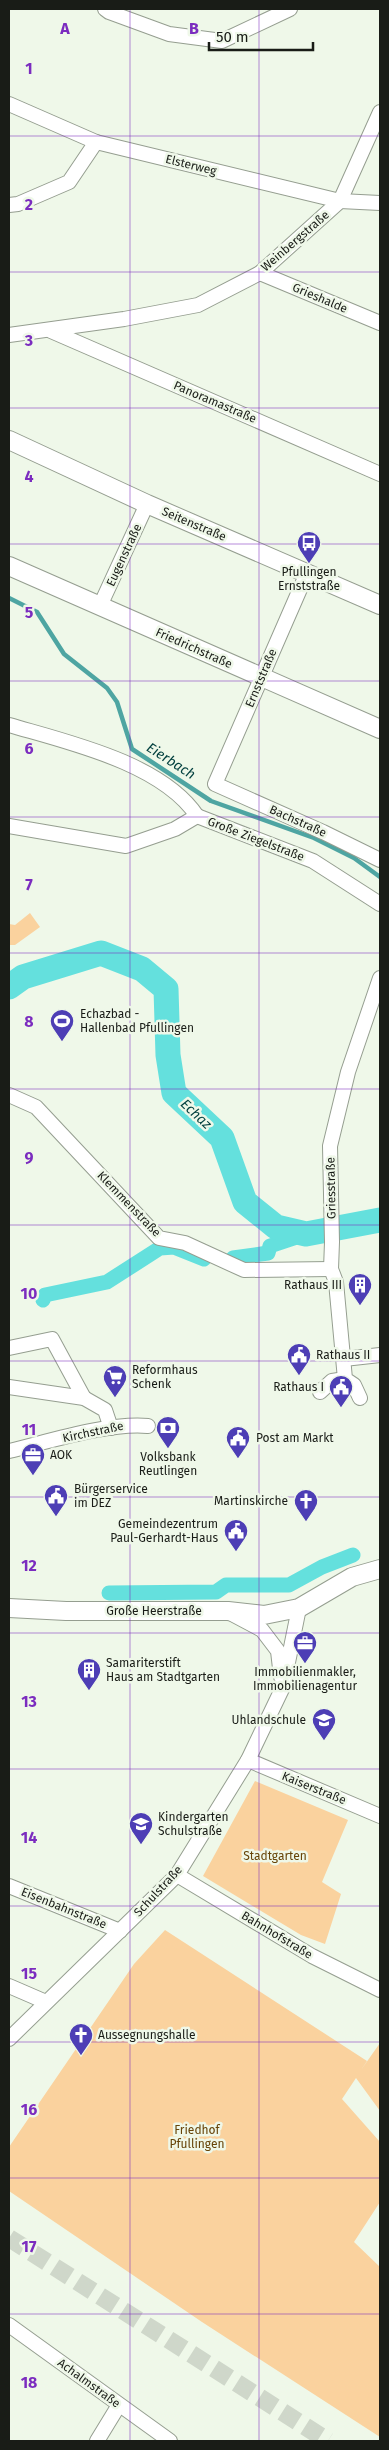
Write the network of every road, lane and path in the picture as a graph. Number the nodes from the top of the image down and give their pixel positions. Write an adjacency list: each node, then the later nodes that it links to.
1 (105, 9): 2 (street)
2 (290, 9)
3 (9, 104): 5 (street, Elsterweg)
4 (380, 112): 6 (street, Weinbergstraße)
5 (96, 142): 6 (street, Elsterweg); 8 (street)
6 (340, 202): 7 (street, Elsterweg); 9 (street, Weinbergstraße)
7 (380, 203)
8 (9, 205)
9 (260, 273): 10 (street, Grieshalde); 11 (street, Weinbergstraße)
10 (380, 323)
11 (50, 331): 12 (street, Weinbergstraße); 14 (street, Panoramastraße)
12 (9, 335)
13 (9, 440): 15 (main road, Seitenstraße)
14 (380, 474)
15 (147, 504): 17 (main road, Seitenstraße); 19 (street, Eugenstraße)
16 (9, 566): 19 (main road, Friedrichstraße)
17 (307, 573): 18 (main road, Seitenstraße); 20 (street, Ernststraße)
18 (380, 605)
19 (100, 606): 20 (main road, Friedrichstraße)
20 (261, 677): 22 (main road, Friedrichstraße); 23 (street, Ernststraße)
21 (9, 725): 24 (street)
22 (380, 729)
23 (216, 784): 26 (street, Bachstraße)
24 (197, 816): 25 (street, Große Ziegelstraße); 27 (street, Große Ziegelstraße)
25 (9, 826)
26 (380, 860)
27 (380, 904)
28 (380, 978): 30 (street, Griesstraße)
29 (9, 1095): 30 (street, Klemmenstraße)
30 (331, 1269): 33 (street, Griesstraße)
31 (9, 1348): 37 (street)
32 (380, 1356): 33 (street)
33 (344, 1359): 34 (street, Griesstraße)
34 (345, 1379): 36 (street); 38 (street)
35 (9, 1387): 37 (street)
36 (320, 1392)
37 (84, 1398): 40 (street)
38 (360, 1398)
39 (148, 1426): 40 (street, Kirchstraße)
40 (111, 1428): 41 (street, Kirchstraße)
41 (9, 1451)
42 (380, 1569): 44 (main road, Große Heerstraße)
43 (9, 1608): 45 (main road, Große Heerstraße)
44 (299, 1608): 45 (main road, Große Heerstraße); 46 (street, Schulstraße)
45 (228, 1611): 46 (street)
46 (283, 1687): 47 (street, Schulstraße)
47 (248, 1760): 48 (street, Kaiserstraße); 49 (street, Schulstraße)
48 (380, 1816)
49 (177, 1875): 51 (street, Schulstraße); 53 (street, Bahnhofstraße)
50 (9, 1886): 51 (street, Eisenbahnstraße)
51 (120, 1931): 54 (street, Schulstraße)
52 (9, 1986): 54 (street)
53 (380, 1990)
54 (46, 2002): 55 (street, Schulstraße)
55 (9, 2039)
56 (9, 2324): 57 (street, Achalmstraße)
57 (119, 2405): 58 (street); 59 (street, Achalmstraße)
58 (97, 2441)
59 (170, 2441)

